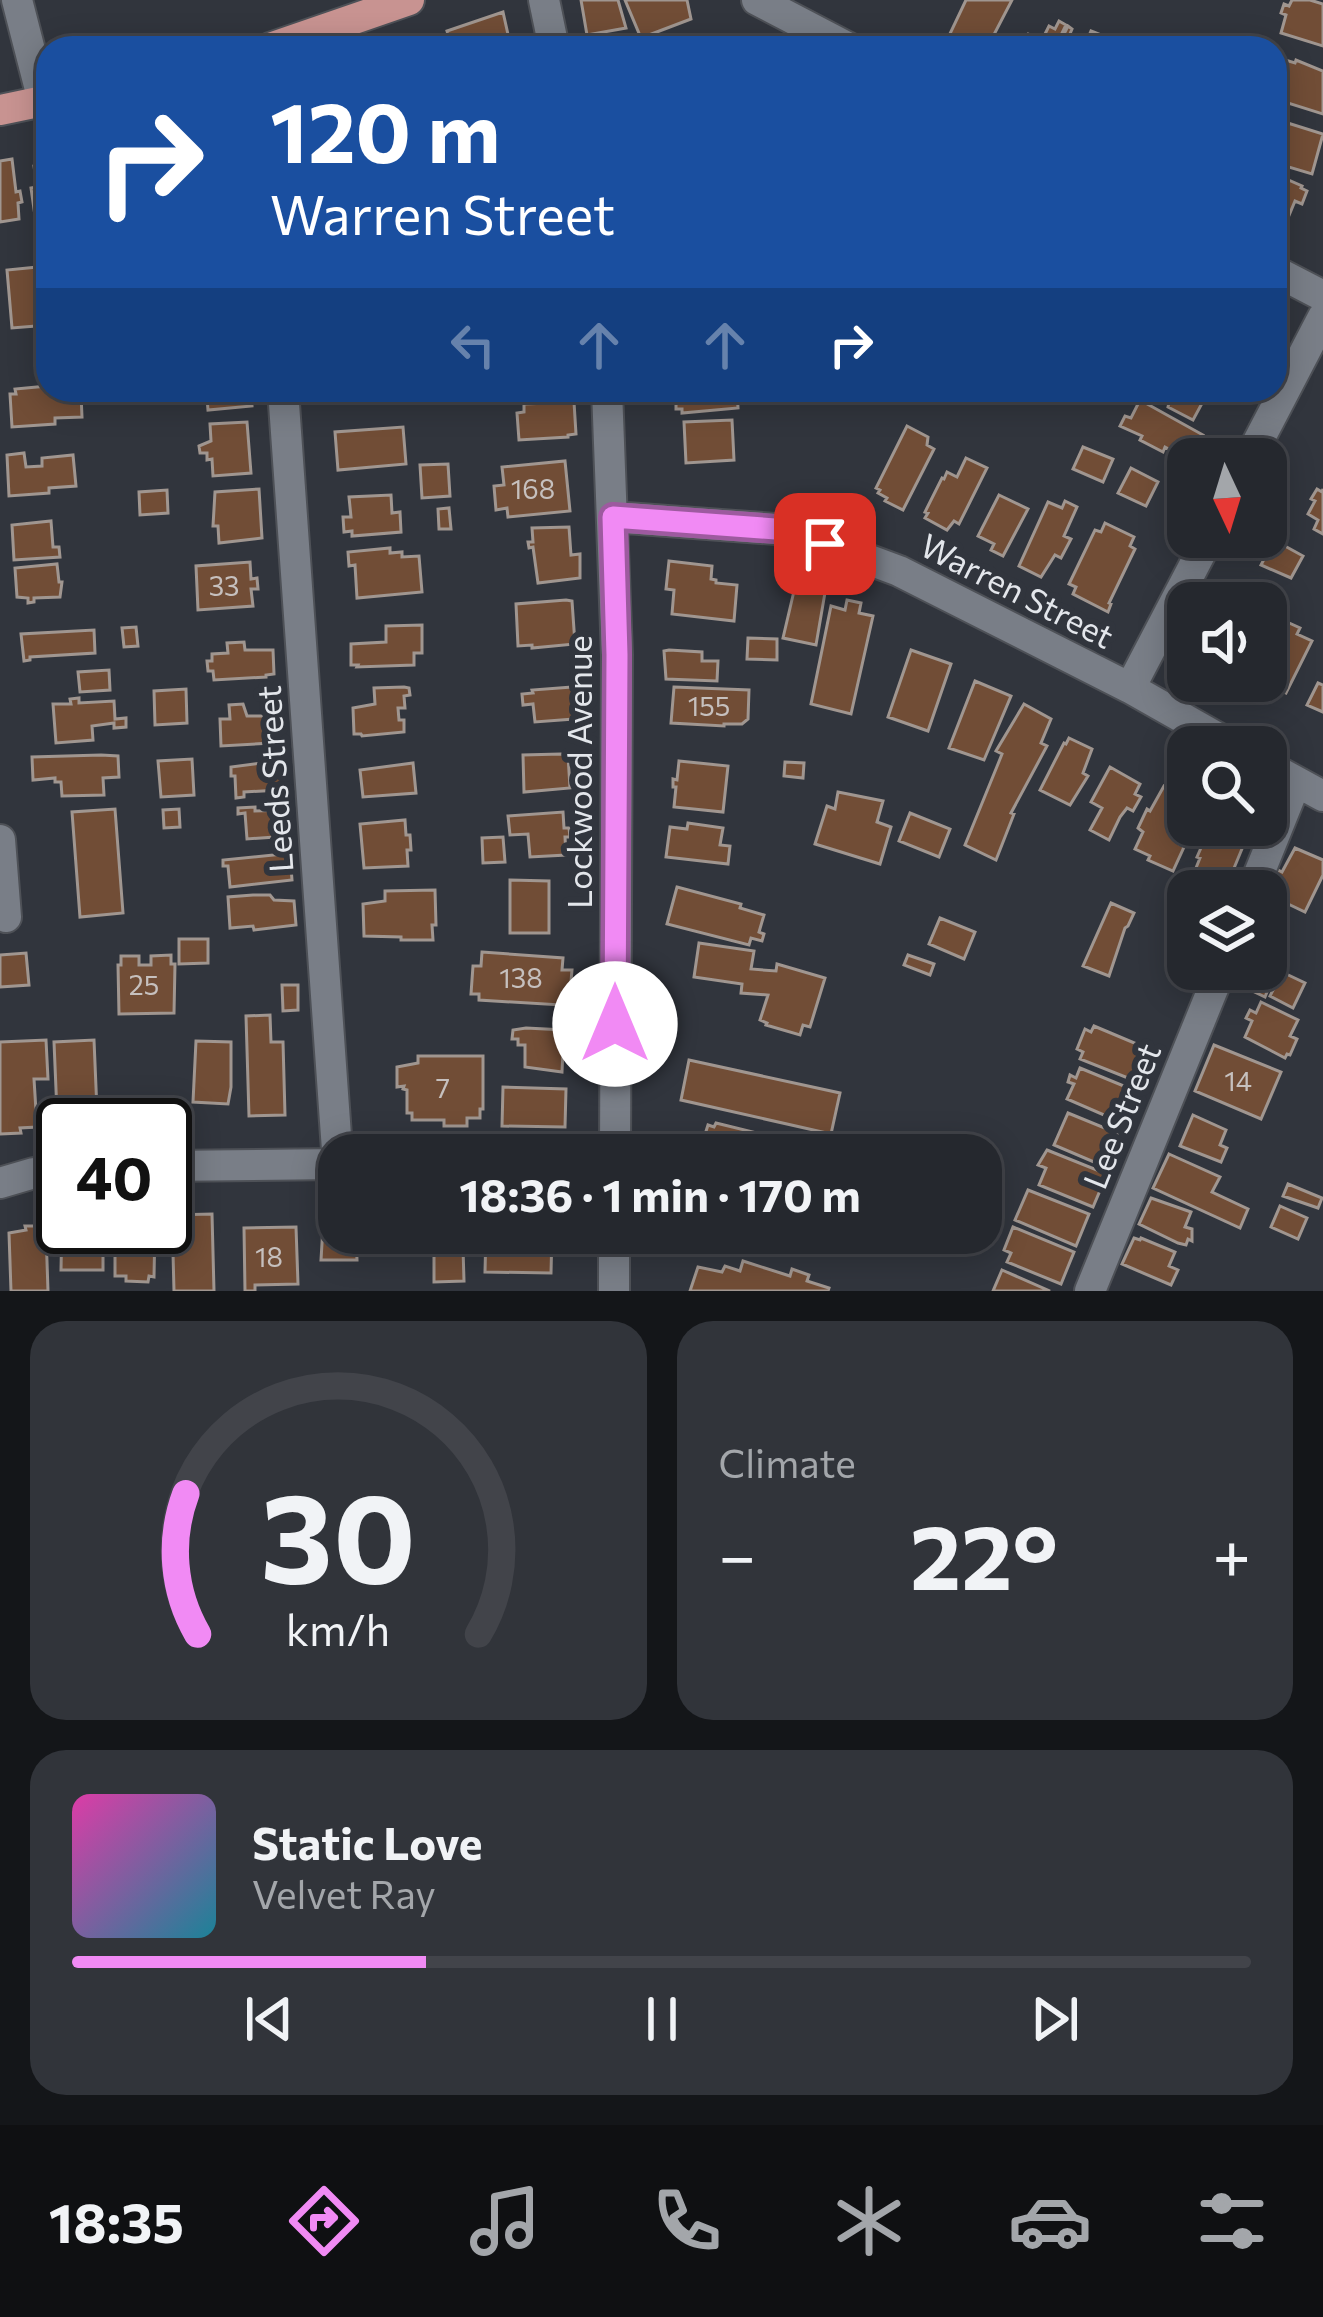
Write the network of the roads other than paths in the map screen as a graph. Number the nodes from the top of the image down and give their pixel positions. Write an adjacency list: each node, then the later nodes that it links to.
1 (17, 0): 8 (street)
2 (544, 0): 6 (street)
3 (757, 0): 7 (street)
4 (389, 3): 5 (main road)
5 (302, 36)
6 (552, 36)
7 (826, 36)
8 (36, 66)
9 (36, 102): 10 (main road)
10 (0, 110)
11 (1287, 277): 12 (street)
12 (1323, 296)
13 (1323, 317): 14 (street)
14 (1287, 387)
15 (284, 402): 28 (street, Leeds Street)
16 (608, 402): 19 (street, Lockwood Avenue)
17 (1279, 402): 18 (street)
18 (1261, 438)
19 (613, 517): 21 (street, Warren Street); 29 (street, Lockwood Avenue)
20 (1198, 558): 21 (street)
21 (1130, 688): 22 (street, Warren Street)
22 (1197, 726)
23 (1310, 789): 25 (street)
24 (0, 840): 26 (street)
25 (1264, 870)
26 (6, 917)
27 (1212, 990): 36 (street, Lee Street)
28 (337, 1134)
29 (615, 1134)
30 (318, 1164): 31 (street)
31 (192, 1166)
32 (36, 1173): 33 (street)
33 (0, 1183)
34 (614, 1254): 35 (street)
35 (614, 1291)
36 (1090, 1291)

